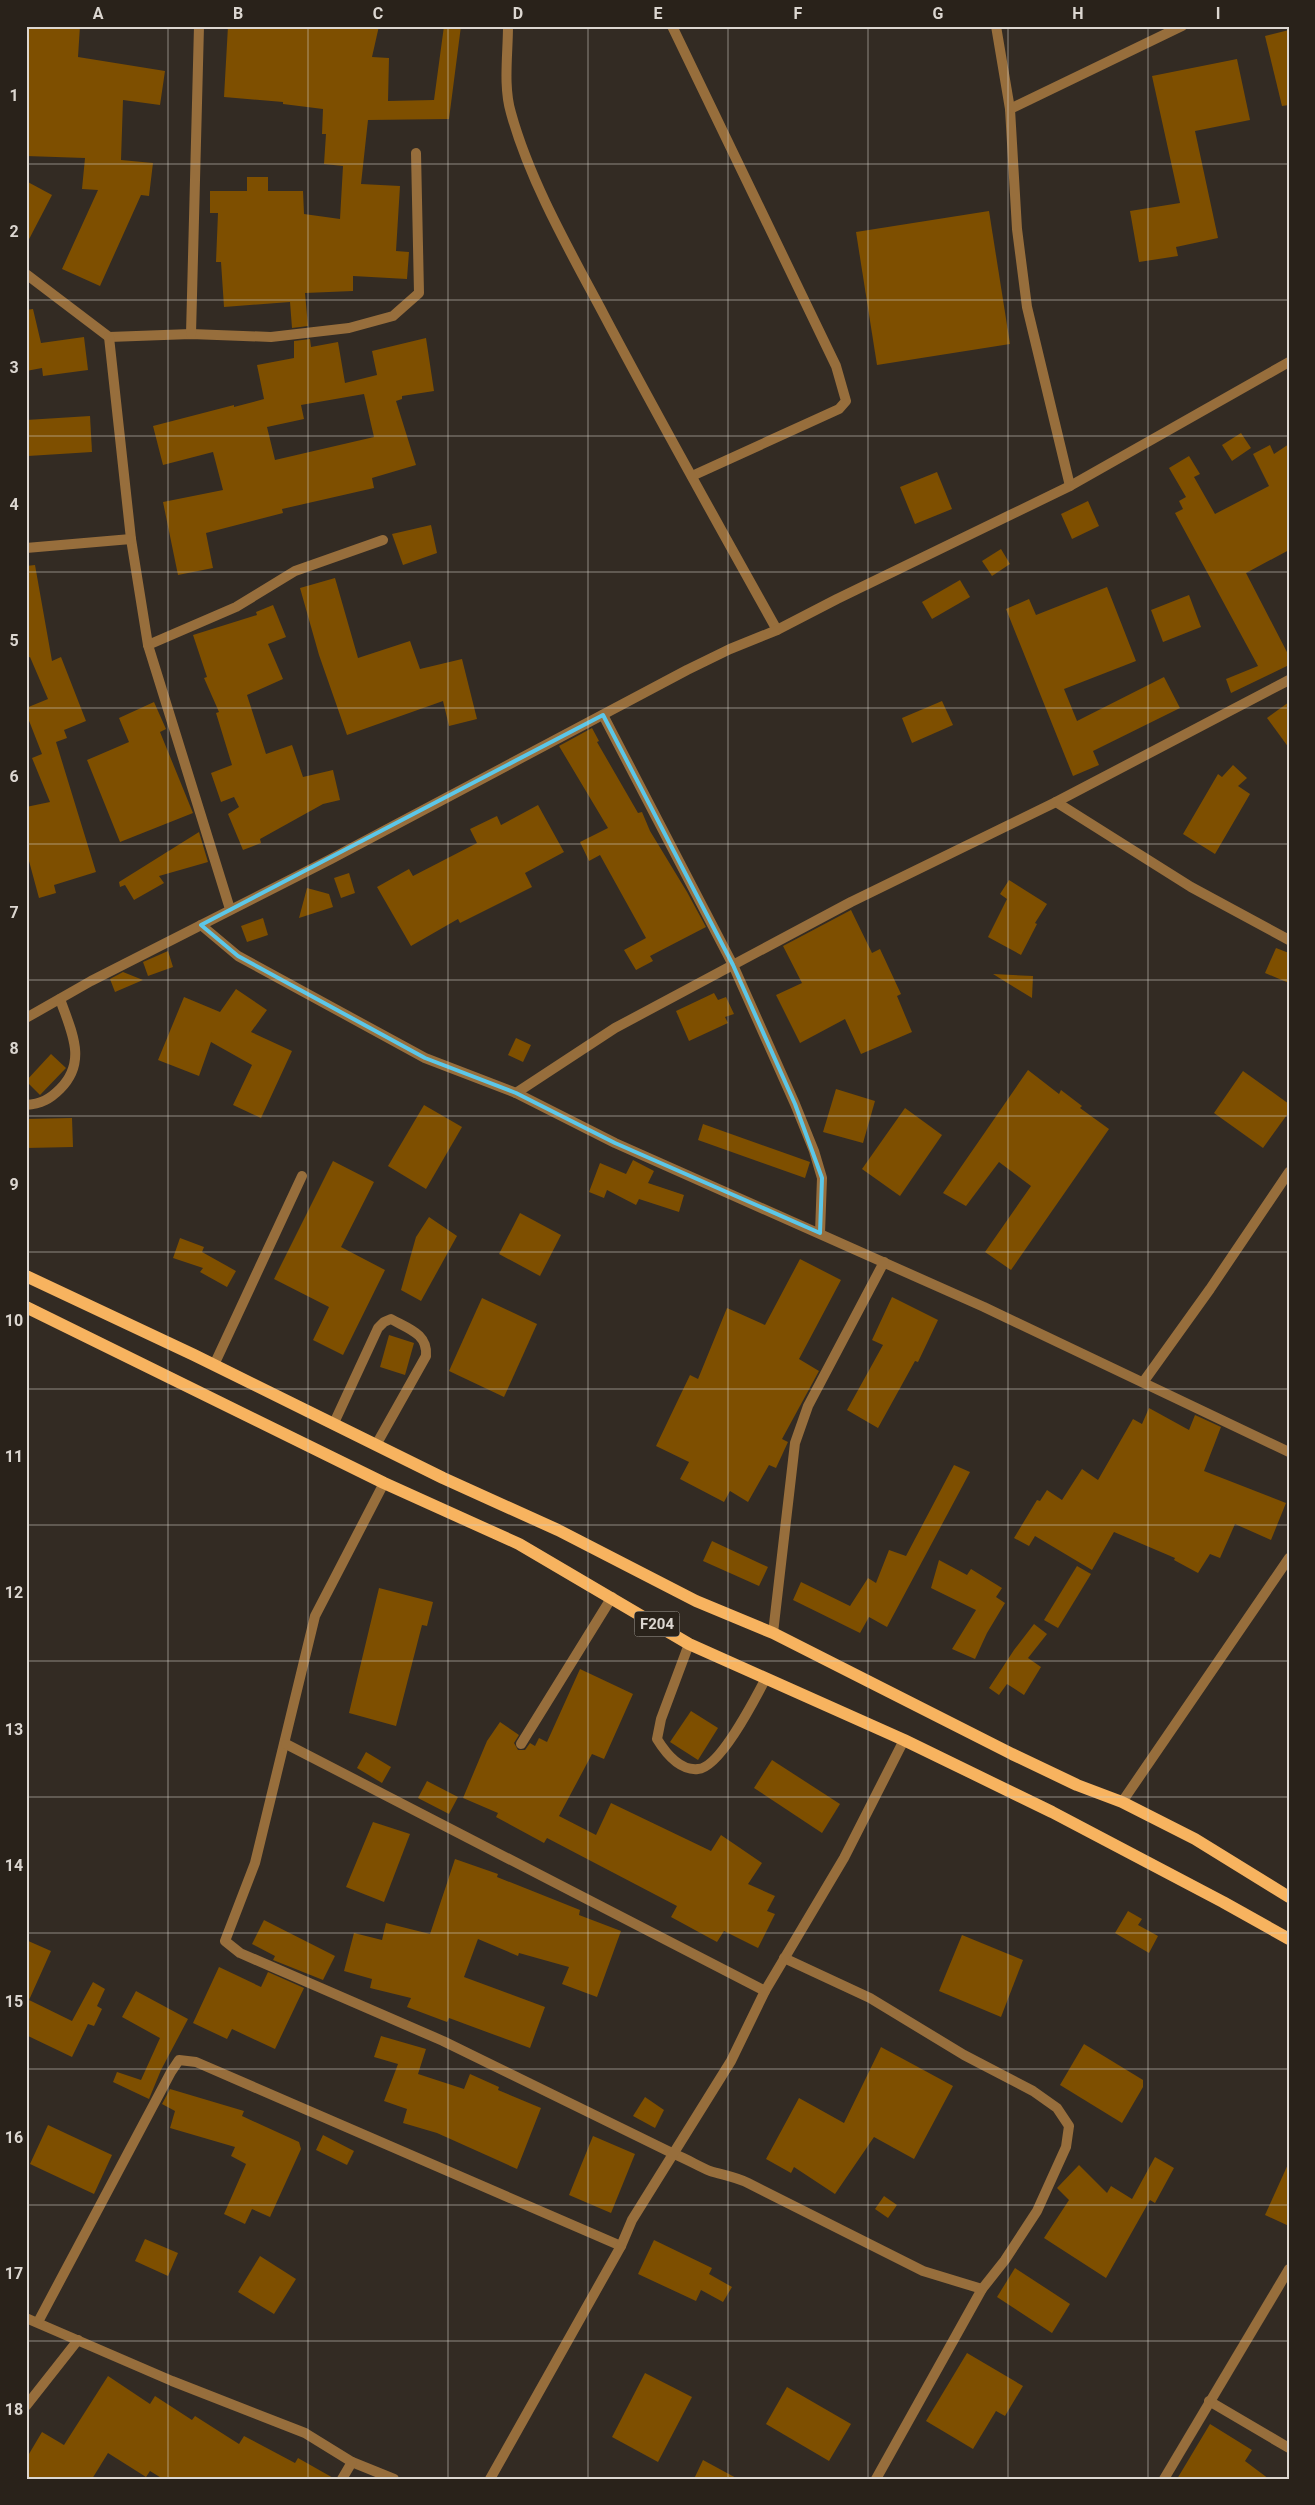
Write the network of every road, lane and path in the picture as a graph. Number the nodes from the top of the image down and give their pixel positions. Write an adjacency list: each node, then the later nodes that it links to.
1 (199, 26): 9 (street)
2 (508, 26): 12 (street)
3 (672, 26): 12 (street)
4 (996, 26): 6 (street)
5 (1182, 26): 6 (street)
6 (1010, 110): 13 (street)
7 (416, 152): 9 (street)
8 (26, 274): 10 (street)
9 (191, 334): 10 (street)
10 (109, 337): 14 (street)
11 (1289, 362): 13 (street)
12 (692, 476): 17 (street)
13 (1070, 486): 17 (street)
14 (130, 539): 16 (street); 18 (street)
15 (383, 540): 18 (street)
16 (26, 548)
17 (777, 630): 20 (street)
18 (148, 645): 22 (street)
19 (1289, 680): 21 (street)
20 (603, 715): 22 (street); 25 (street)
21 (1056, 802): 24 (street); 25 (street)
22 (230, 909): 23 (street)
23 (201, 925): 26 (street); 28 (street)
24 (1289, 940)
25 (733, 965): 28 (street); 32 (street)
26 (60, 999): 27 (street); 29 (street)
27 (26, 1018)
28 (516, 1093): 32 (street)
29 (26, 1106)
30 (1289, 1172): 37 (street)
31 (302, 1176): 36 (street)
32 (820, 1234): 33 (street)
33 (884, 1262): 37 (street); 44 (street)
34 (26, 1276): 36 (main road, F204)
35 (26, 1307): 41 (main road, F204)
36 (214, 1365): 38 (main road, F204)
37 (1144, 1381): 40 (street)
38 (334, 1423): 39 (main road, F204); 39 (street)
39 (376, 1445): 44 (main road, F204)
40 (1289, 1452)
41 (384, 1483): 43 (main road, F204); 48 (street)
42 (1289, 1558): 50 (street)
43 (612, 1597): 45 (main road, F204); 49 (street)
44 (773, 1633): 50 (main road, F204)
45 (689, 1644): 46 (main road, F204); 46 (street)
46 (766, 1678): 47 (main road, F204)
47 (904, 1740): 52 (main road, F204); 53 (street)
48 (286, 1744): 54 (street); 55 (street)
49 (521, 1744)
50 (1122, 1802): 51 (main road, F204)
51 (1289, 1897)
52 (1289, 1939)
53 (784, 1958): 54 (street); 58 (street)
54 (765, 1991): 55 (street)
55 (674, 2154): 56 (street); 58 (street)
56 (622, 2246): 60 (street); 68 (street)
57 (1289, 2269): 62 (street)
58 (982, 2289): 69 (street)
59 (26, 2318): 60 (street)
60 (38, 2322): 61 (street)
61 (78, 2340): 63 (street); 65 (street)
62 (1209, 2401): 64 (street); 70 (street)
63 (26, 2406)
64 (1289, 2448)
65 (352, 2462): 66 (street); 67 (street)
66 (342, 2479)
67 (394, 2479)
68 (490, 2479)
69 (876, 2479)
70 (1164, 2479)

